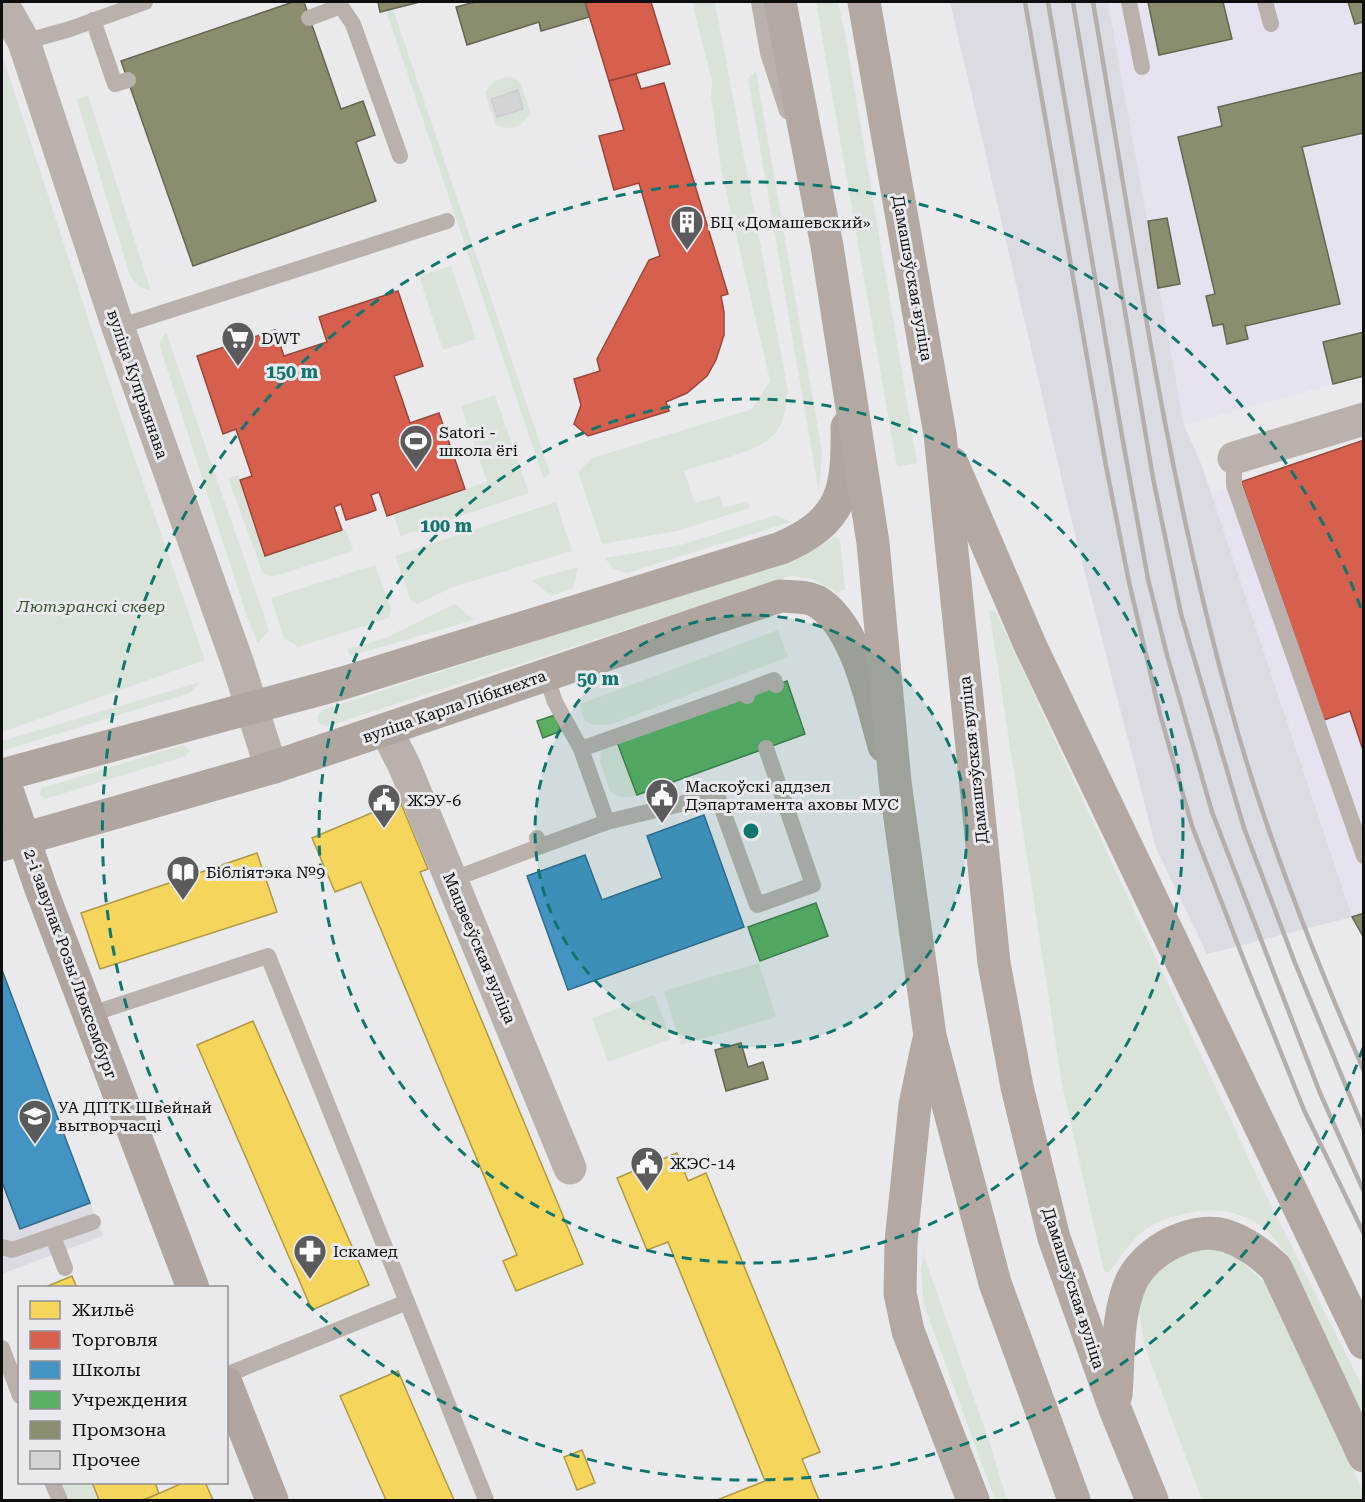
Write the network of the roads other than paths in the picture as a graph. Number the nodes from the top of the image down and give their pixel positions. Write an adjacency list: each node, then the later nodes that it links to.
1 (145, 2): 10 (lane)
2 (759, 2): 16 (lane)
3 (780, 2): 16 (main road)
4 (864, 2): 21 (main road, Дамашэўская вуліца)
5 (1129, 2): 13 (lane)
6 (1265, 2): 11 (lane)
7 (2, 3): 12 (street, вуліца Купрыянава)
8 (340, 4): 9 (lane); 15 (lane)
9 (309, 18)
10 (93, 20): 12 (lane); 14 (lane)
11 (1271, 24)
12 (24, 42): 18 (street, вуліца Купрыянава)
13 (1142, 67)
14 (128, 80)
15 (400, 156)
16 (812, 165): 19 (main road)
17 (447, 221): 18 (lane)
18 (118, 327): 24 (street, вуліца Купрыянава)
19 (846, 379): 24 (main road); 31 (main road)
20 (1364, 419): 22 (street)
21 (940, 434): 45 (main road); 50 (main road, Дамашэўская вуліца)
22 (1234, 458): 34 (lane)
23 (546, 675): 26 (main road, вуліца Карла Лібкнехта); 27 (lane); 31 (main road, вуліца Карла Лібкнехта)
24 (252, 707): 29 (street, вуліца Купрыянава); 30 (main road)
25 (697, 711): 27 (lane)
26 (386, 730): 29 (main road, вуліца Карла Лібкнехта); 35 (street, Мацвееўская вуліца)
27 (581, 748): 32 (lane)
28 (766, 748): 32 (lane)
29 (271, 768): 33 (main road, вуліца Карла Лібкнехта)
30 (2, 775): 33 (main road, 2-і завулак Розы Люксембург)
31 (896, 782): 37 (main road)
32 (607, 822): 35 (lane)
33 (13, 843): 36 (main road, 2-і завулак Розы Люксембург)
34 (1364, 856)
35 (451, 880): 38 (street, Мацвееўская вуліца)
36 (88, 1016): 43 (main road, 2-і завулак Розы Люксембург); 44 (lane)
37 (930, 1036): 56 (main road); 57 (main road)
38 (570, 1168)
39 (93, 1222): 40 (lane)
40 (53, 1238): 41 (lane); 42 (lane)
41 (2, 1247)
42 (65, 1268)
43 (193, 1286)
44 (407, 1302): 47 (lane); 55 (lane)
45 (1364, 1343)
46 (2, 1348): 49 (lane)
47 (228, 1374)
48 (228, 1388): 54 (main road)
49 (18, 1391)
50 (1115, 1409): 51 (main road); 58 (main road, Дамашэўская вуліца)
51 (1364, 1456)
52 (53, 1484): 53 (lane)
53 (60, 1500)
54 (272, 1500)
55 (486, 1500)
56 (973, 1500)
57 (1074, 1500)
58 (1152, 1500)

